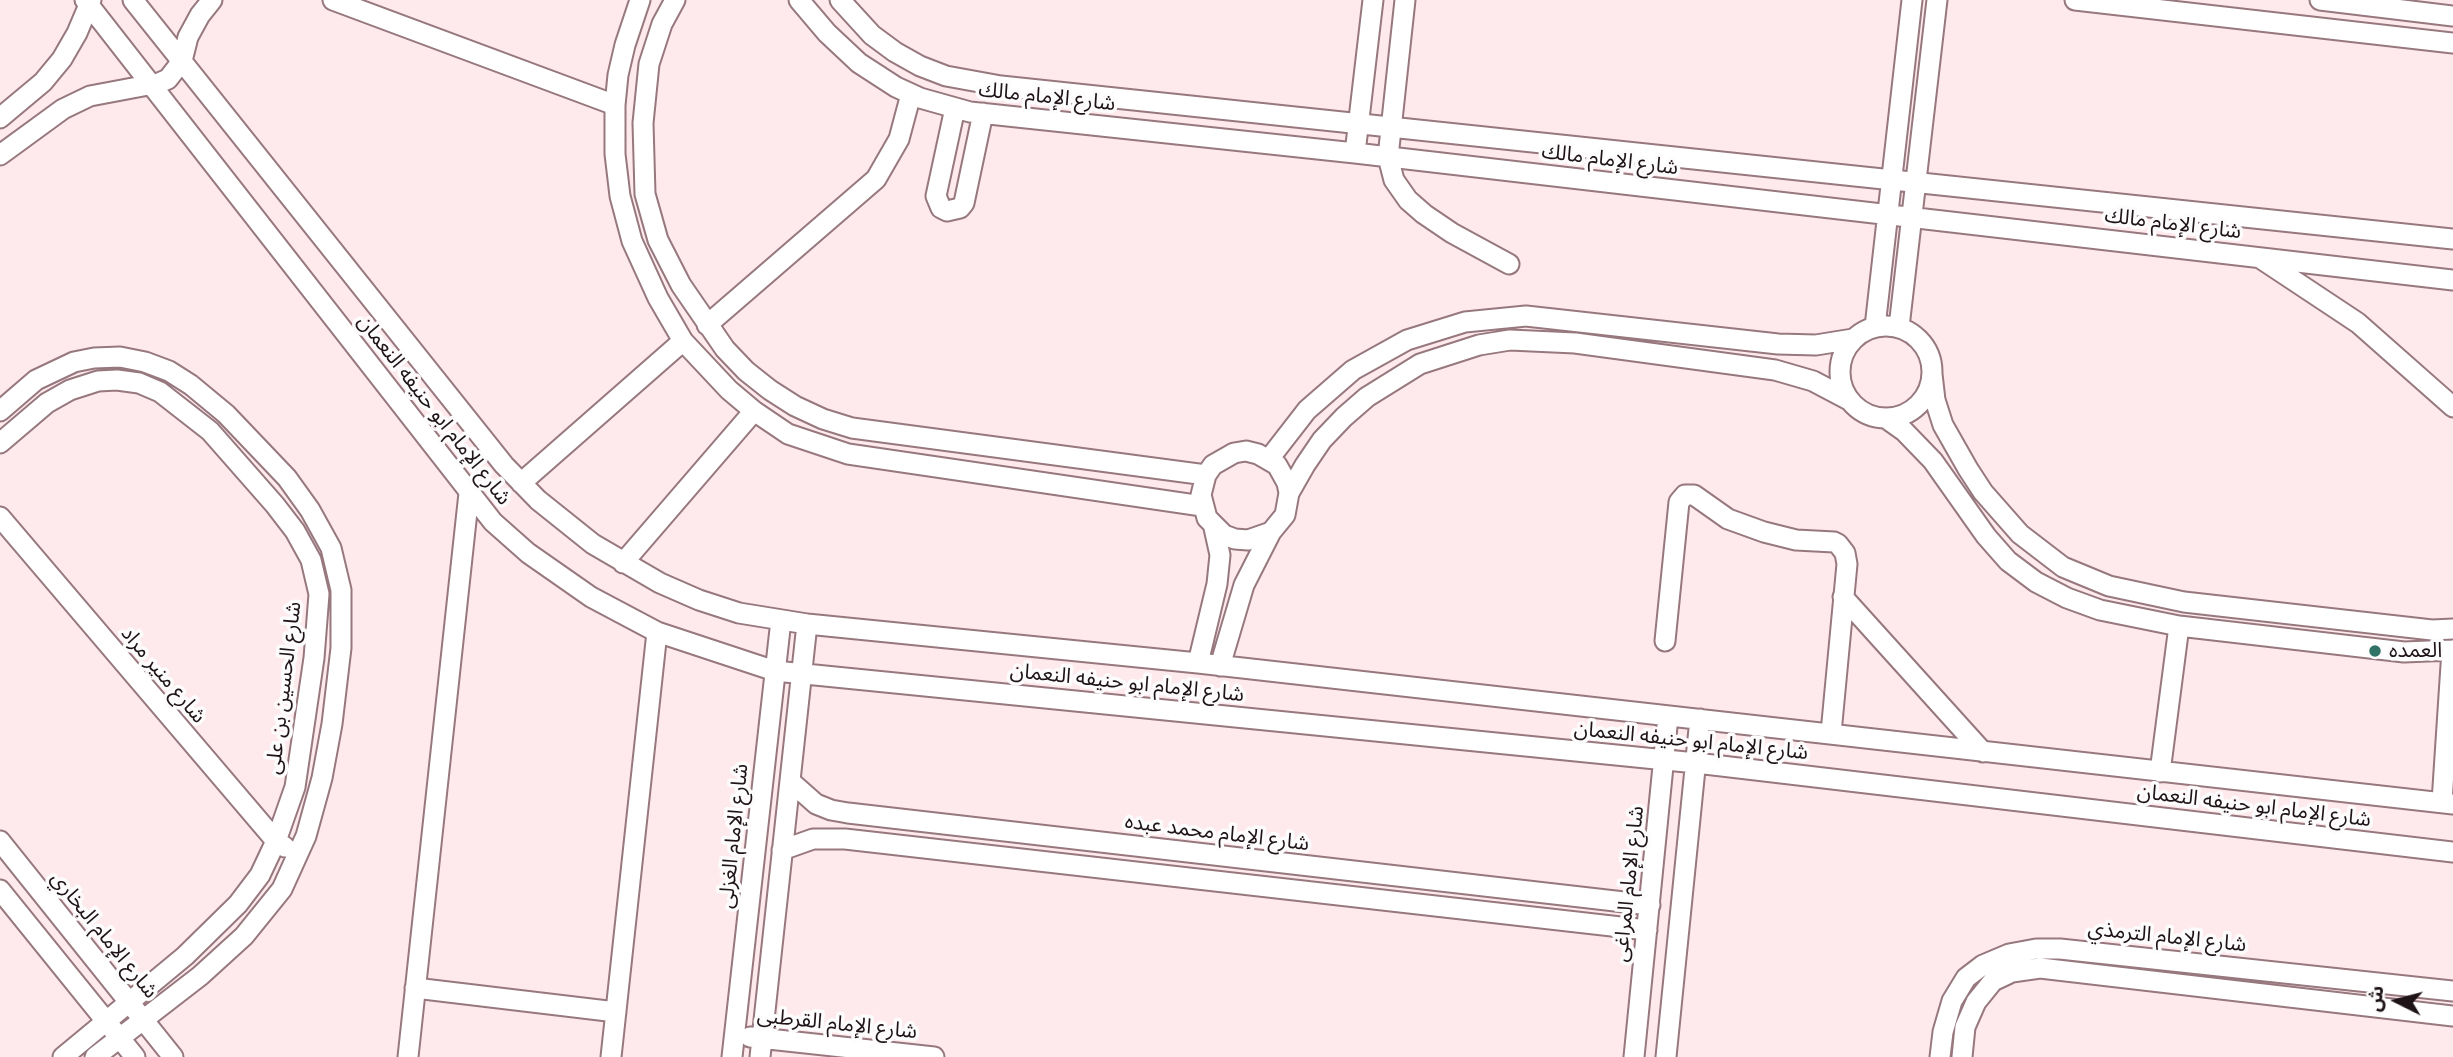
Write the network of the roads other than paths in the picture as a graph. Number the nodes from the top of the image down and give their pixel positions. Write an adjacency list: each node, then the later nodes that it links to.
1 (133, 0): 19 (street, شارع الإمام ابو حنيفه النعمان)
2 (212, 0): 19 (street)
3 (333, 0): 22 (street)
4 (640, 0): 22 (street)
5 (674, 0): 39 (street)
6 (799, 0): 21 (street, شارع الإمام مالك)
7 (840, 0): 26 (street, شارع الإمام مالك)
8 (1373, 0): 26 (street)
9 (1405, 0): 27 (street)
10 (1912, 0): 31 (street)
11 (1937, 0): 32 (street)
12 (2076, 0): 17 (street)
13 (2320, 0): 15 (street)
14 (88, 1): 20 (street, شارع الإمام ابو حنيفه النعمان); 25 (street)
15 (2390, 8): 16 (street); 17 (street)
16 (2453, 16)
17 (2387, 36): 18 (street)
18 (2453, 43)
19 (182, 61): 20 (street); 55 (street, شارع الإمام ابو حنيفه النعمان)
20 (151, 85): 29 (street); 56 (street, شارع الإمام ابو حنيفه النعمان)
21 (911, 94): 23 (street, شارع الإمام مالك); 39 (street)
22 (615, 106): 43 (street)
23 (955, 108): 24 (street, شارع الإمام مالك); 24 (street)
24 (983, 113): 28 (street, شارع الإمام مالك)
25 (0, 118)
26 (1358, 122): 27 (street, شارع الإمام مالك); 28 (street)
27 (1391, 126): 30 (street); 31 (street, شارع الإمام مالك)
28 (1355, 153): 30 (street, شارع الإمام مالك)
29 (0, 155)
30 (1388, 157): 33 (street, شارع الإمام مالك); 37 (street)
31 (1892, 180): 32 (street, شارع الإمام مالك); 33 (street)
32 (1916, 182): 34 (street); 35 (street, شارع الإمام مالك)
33 (1889, 214): 34 (street, شارع الإمام مالك); 40 (street)
34 (1912, 217): 36 (street, شارع الإمام مالك); 41 (street)
35 (2453, 239)
36 (2258, 256): 38 (street, شارع الإمام مالك); 48 (street)
37 (1509, 264)
38 (2453, 280)
39 (707, 325): 54 (street)
40 (1875, 327): 41 (street); 42 (street)
41 (1899, 327): 44 (street)
42 (1853, 339): 46 (street); 53 (street)
43 (683, 341): 50 (street); 55 (street)
44 (1932, 374): 51 (street); 67 (street)
45 (191, 385): 47 (street); 49 (street); 84 (street)
46 (1849, 400): 51 (street); 57 (street)
47 (178, 405): 52 (street, شارع الحسين بن على); 83 (street, شارع الحسين بن على)
48 (2453, 407)
49 (0, 411)
50 (754, 411): 58 (street); 62 (street)
51 (1887, 419): 66 (street)
52 (0, 443)
53 (1269, 459): 54 (street); 57 (street)
54 (1206, 475): 58 (street)
55 (521, 483): 62 (street, شارع الإمام ابو حنيفه النعمان)
56 (468, 493): 68 (street, شارع الإمام ابو حنيفه النعمان); 96 (street)
57 (1289, 493): 61 (street)
58 (1202, 506): 60 (street)
59 (0, 517): 87 (street, شارع منير مراد)
60 (1214, 528): 61 (street); 71 (street)
61 (1270, 532): 72 (street)
62 (622, 563): 64 (street, شارع الإمام ابو حنيفه النعمان)
63 (1843, 597): 69 (street); 77 (street); 78 (street)
64 (781, 620): 65 (street, شارع الإمام ابو حنيفه النعمان); 73 (street, شارع الإمام الغزلى)
65 (807, 624): 71 (street, شارع الإمام ابو حنيفه النعمان); 74 (street)
66 (2179, 626): 70 (street); 81 (street)
67 (2453, 629)
68 (657, 632): 73 (street, شارع الإمام ابو حنيفه النعمان); 99 (street)
69 (1665, 641)
70 (2452, 650): 85 (street)
71 (1198, 663): 72 (street, شارع الإمام ابو حنيفه النعمان)
72 (1220, 666): 75 (street, شارع الإمام ابو حنيفه النعمان)
73 (775, 671): 74 (street, شارع الإمام ابو حنيفه النعمان); 103 (street, شارع الإمام الغزلى)
74 (801, 673): 79 (street, شارع الإمام ابو حنيفه النعمان); 82 (street)
75 (1668, 716): 76 (street, شارع الإمام ابو حنيفه النعمان); 79 (street, شارع الإمام المراغى)
76 (1700, 719): 77 (street, شارع الإمام ابو حنيفه النعمان); 80 (street)
77 (1830, 733): 78 (street, شارع الإمام ابو حنيفه النعمان)
78 (1983, 751): 81 (street, شارع الإمام ابو حنيفه النعمان)
79 (1664, 760): 80 (street, شارع الإمام ابو حنيفه النعمان); 94 (street, شارع الإمام المراغى)
80 (1696, 763): 90 (street, شارع الإمام ابو حنيفه النعمان); 115 (street)
81 (2160, 772): 85 (street, شارع الإمام ابو حنيفه النعمان)
82 (790, 781): 88 (street); 91 (street, شارع الإمام محمد عبده)
83 (295, 787): 84 (street); 87 (street, شارع الحسين بن على)
84 (319, 794): 89 (street)
85 (2447, 803)
86 (0, 841): 98 (street, شارع الإمام البخاري)
87 (276, 841): 89 (street, شارع منير مراد); 98 (street, شارع الحسين بن على)
88 (782, 850): 92 (street); 105 (street)
89 (300, 852): 101 (street)
90 (2453, 852)
91 (1280, 863): 92 (street); 94 (street, شارع الإمام محمد عبده)
92 (1278, 888): 95 (street)
93 (0, 890): 102 (street)
94 (1650, 905): 95 (street, شارع الإمام المراغى)
95 (1647, 930): 114 (street, شارع الإمام المراغى)
96 (415, 988): 99 (street); 110 (street)
97 (2453, 991): 116 (street, شارع الإمام الترمذي)
98 (129, 1002): 101 (street, شارع الإمام البخاري); 102 (street, شارع الحسين بن على)
99 (616, 1012): 111 (street)
100 (2453, 1016): 117 (street, شارع الإمام الترمذي)
101 (143, 1020): 104 (street); 109 (street, شارع الإمام البخاري)
102 (106, 1021): 104 (street); 106 (street, شارع الحسين بن على)
103 (735, 1036): 105 (street, شارع الإمام القرطبى); 112 (street, شارع الإمام الغزلى)
104 (119, 1038): 107 (street); 108 (street)
105 (761, 1048): 113 (street, شارع الإمام القرطبى)
106 (63, 1057)
107 (95, 1057)
108 (135, 1057)
109 (173, 1057)
110 (408, 1057)
111 (611, 1057)
112 (732, 1057)
113 (934, 1057)
114 (1634, 1057)
115 (1666, 1057)
116 (1940, 1057)
117 (1962, 1057)

